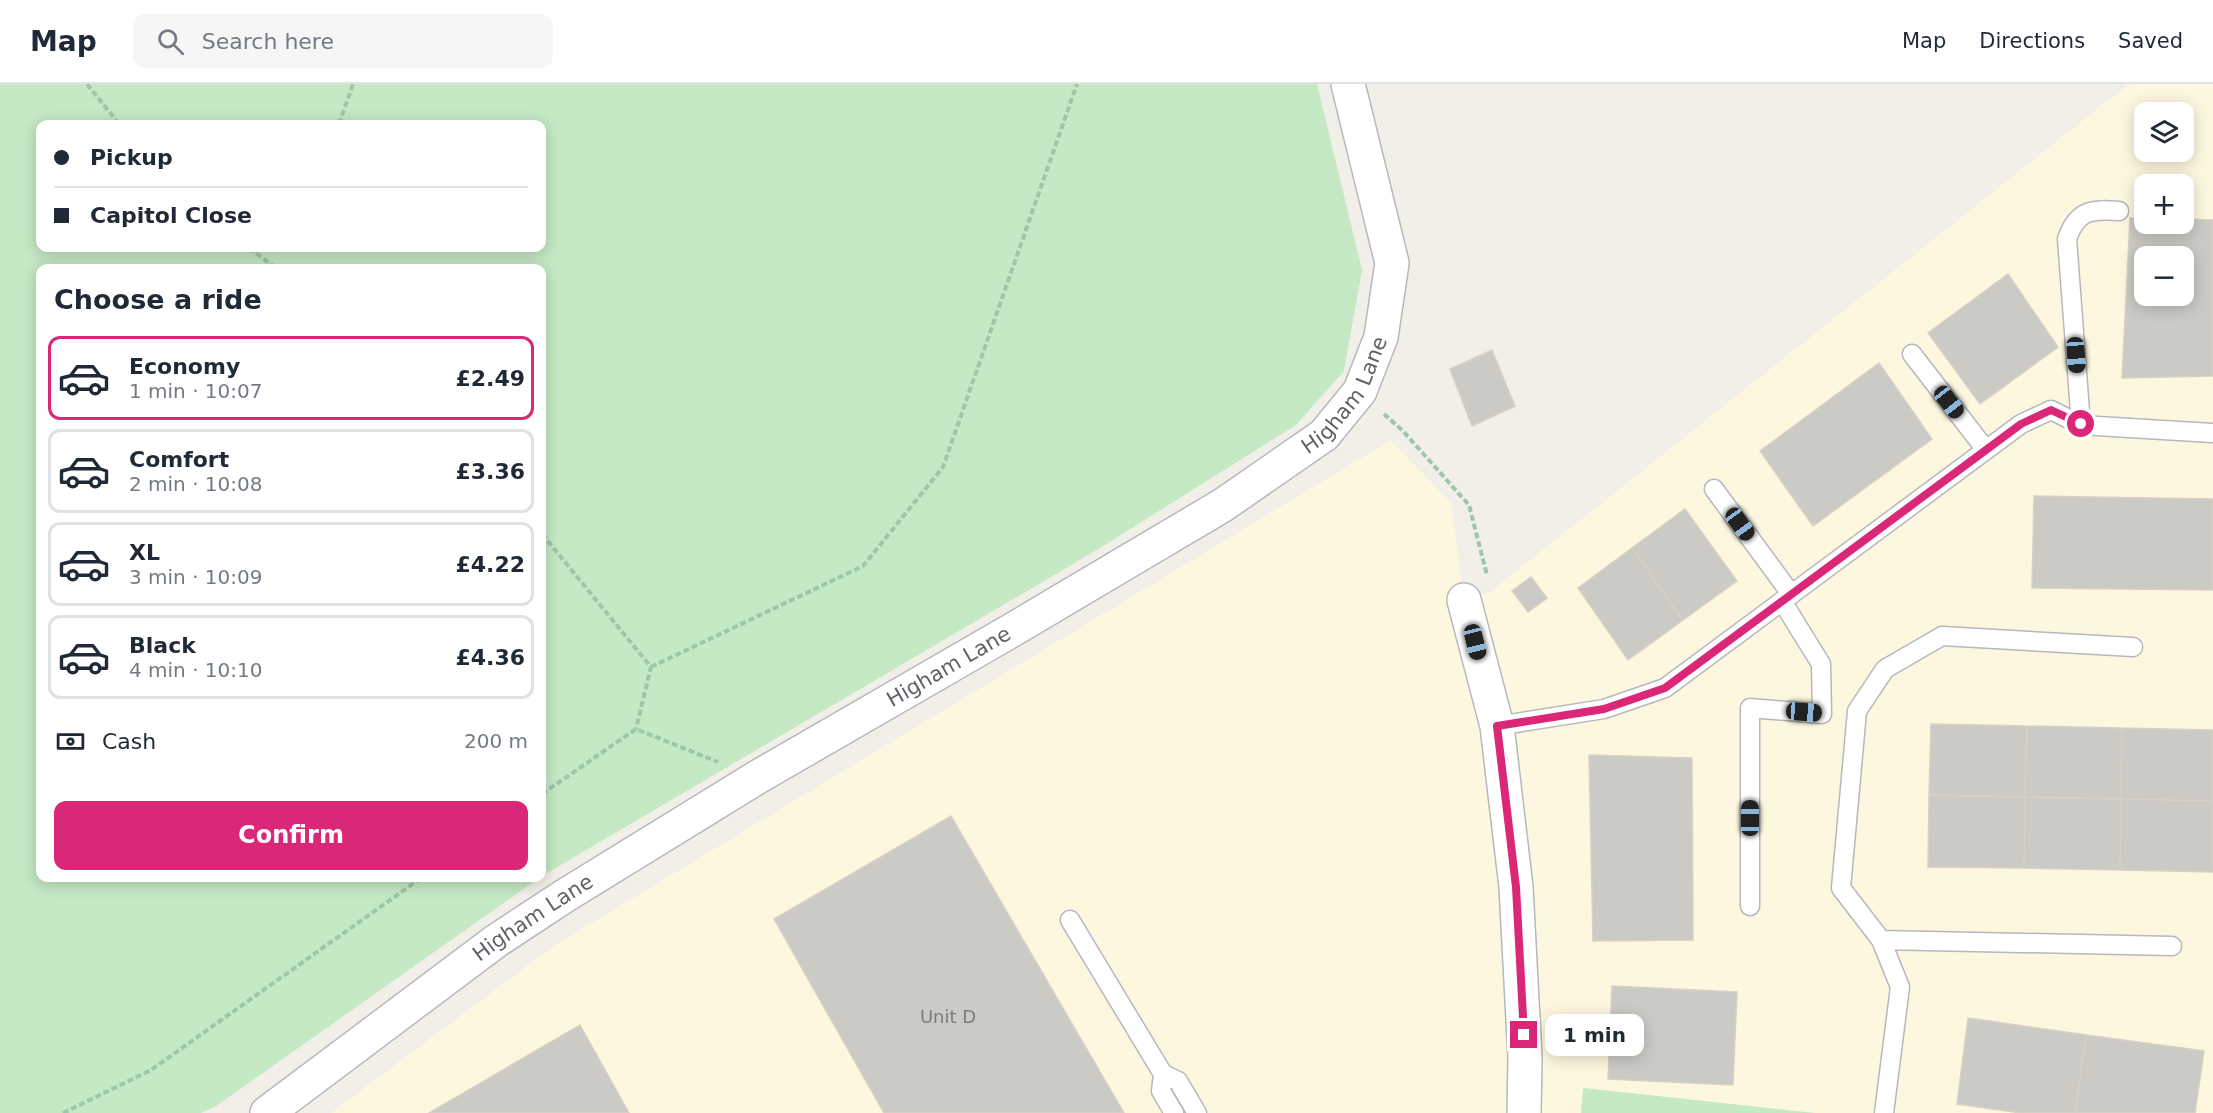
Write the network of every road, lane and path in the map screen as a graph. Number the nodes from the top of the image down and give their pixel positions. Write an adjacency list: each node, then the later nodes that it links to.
1 (87, 84): 5 (path)
2 (353, 84): 6 (path)
3 (1077, 84): 20 (path)
4 (1348, 84): 11 (street, Higham Lane)
5 (116, 120)
6 (340, 120)
7 (2119, 211): 12 (lane)
8 (254, 252): 9 (path)
9 (271, 264)
10 (1912, 354): 14 (lane)
11 (1360, 391): 18 (path); 23 (street, Higham Lane)
12 (2081, 424): 13 (lane); 14 (lane)
13 (2212, 434)
14 (1986, 450): 17 (lane)
15 (1714, 489): 17 (lane)
16 (546, 539): 20 (path)
17 (1787, 598): 21 (lane); 26 (lane)
18 (1464, 600): 21 (street)
19 (2133, 647): 28 (lane)
20 (651, 667): 22 (path)
21 (1497, 726): 35 (street)
22 (636, 729): 23 (path); 24 (path)
23 (756, 777): 32 (street, Higham Lane)
24 (546, 791)
25 (415, 882): 31 (path)
26 (1750, 906)
27 (1070, 920): 30 (lane)
28 (1881, 940): 29 (lane); 36 (lane)
29 (2172, 946)
30 (1163, 1074): 33 (lane); 34 (lane)
31 (63, 1113)
32 (267, 1113)
33 (1174, 1113)
34 (1197, 1113)
35 (1524, 1113)
36 (1884, 1113)

